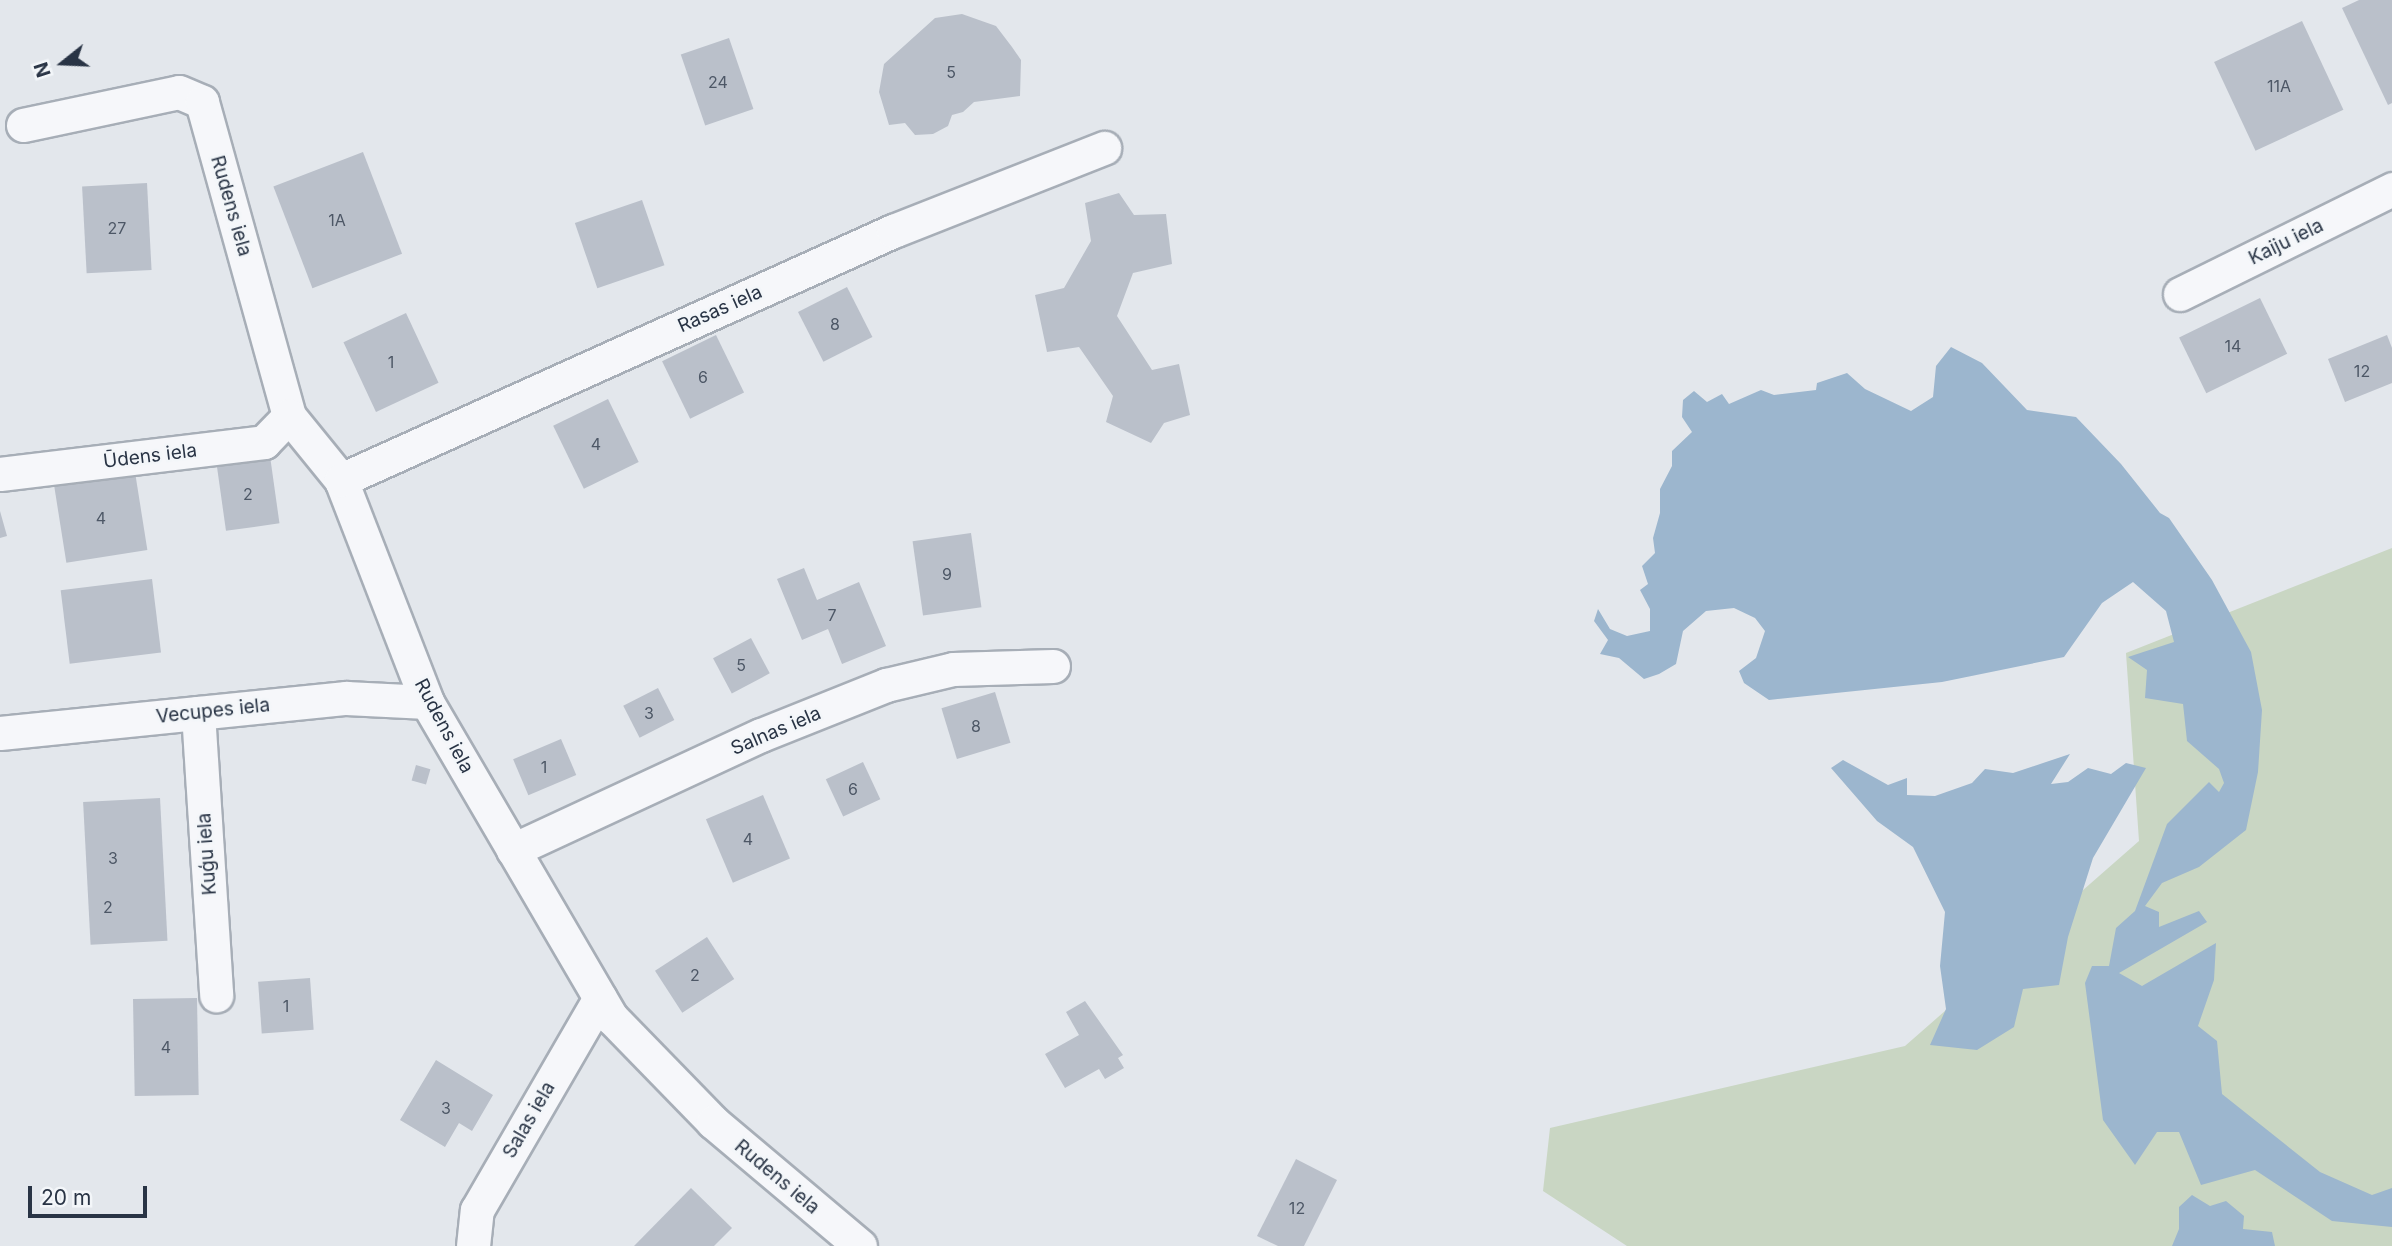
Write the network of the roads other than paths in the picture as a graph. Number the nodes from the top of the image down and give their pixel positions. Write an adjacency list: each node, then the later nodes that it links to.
1 (23, 125): 5 (street, Rudens iela)
2 (1104, 148): 7 (street, Rasas iela)
3 (2392, 189): 4 (street, Kaiju iela)
4 (2180, 294)
5 (289, 416): 6 (street, Ūdens iela); 7 (street, Rudens iela)
6 (0, 474)
7 (341, 480): 9 (street, Rudens iela)
8 (1053, 666): 12 (street, Salnas iela)
9 (427, 702): 10 (street, Vecupes iela); 12 (street, Rudens iela)
10 (198, 713): 11 (street, Vecupes iela); 13 (street, Kuģu iela)
11 (0, 733)
12 (513, 850): 14 (street, Rudens iela)
13 (216, 995)
14 (600, 998): 15 (street, Salas iela); 16 (street, Rudens iela)
15 (473, 1246)
16 (860, 1246)

